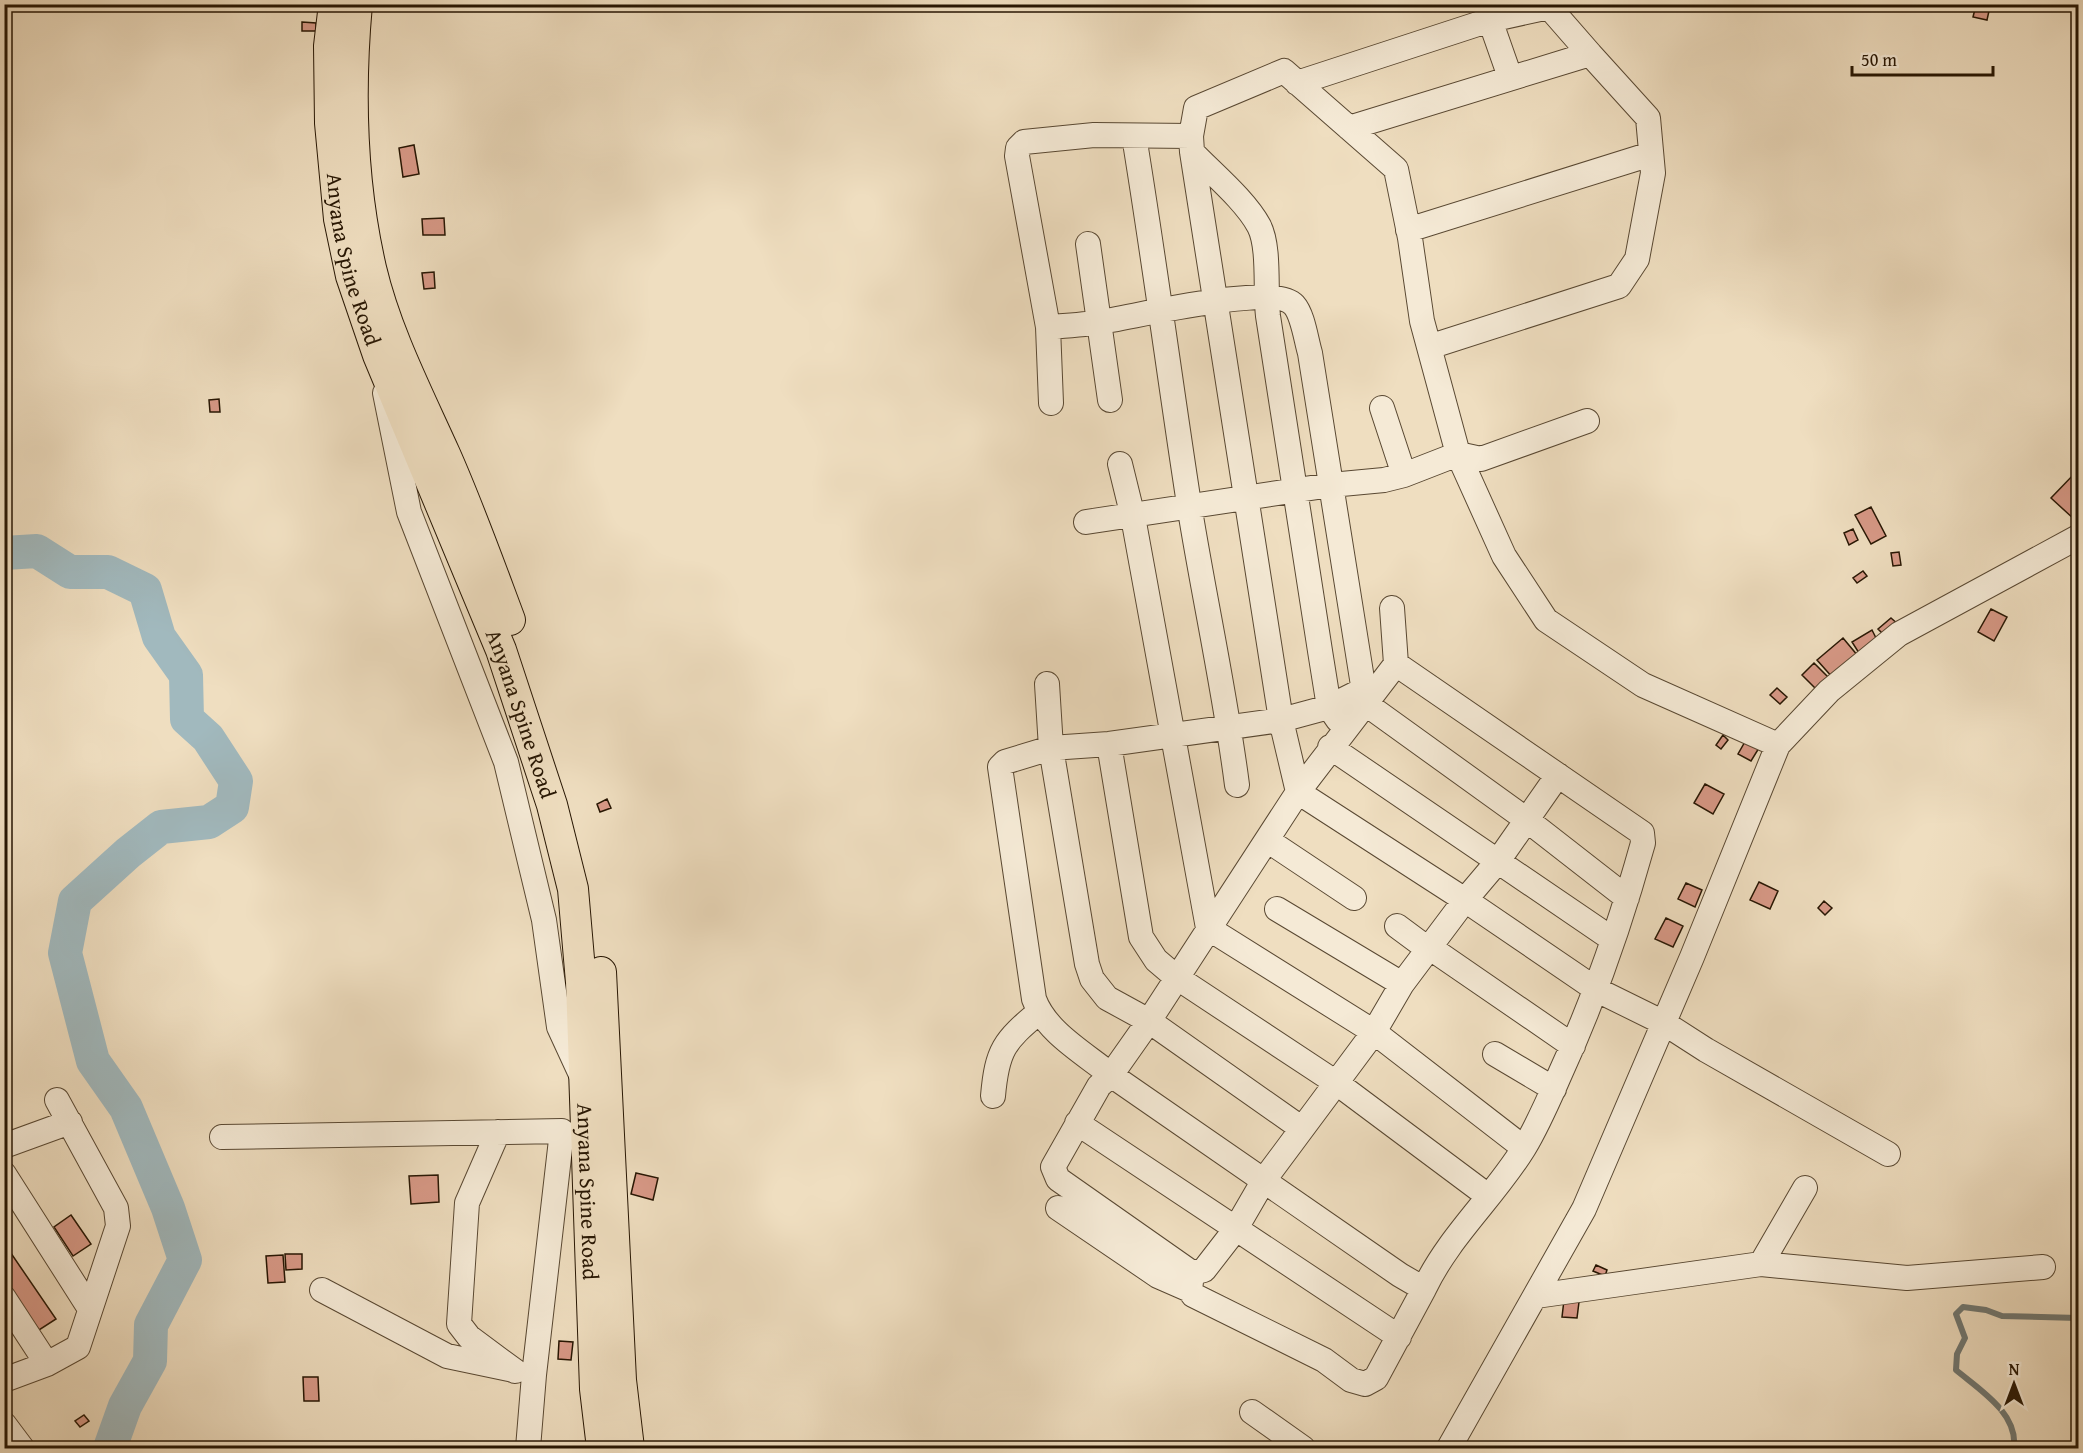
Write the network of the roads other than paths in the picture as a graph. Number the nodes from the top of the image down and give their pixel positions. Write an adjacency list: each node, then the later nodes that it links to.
1 (334, 4): 103 (main road, Anyana Spine Road)
2 (357, 4): 104 (main road, Anyana Spine Road)
3 (1490, 20): 4 (street); 5 (street); 6 (street)
4 (1590, 54): 5 (street); 10 (street)
5 (1510, 77): 7 (street)
6 (1297, 83): 7 (street); 9 (street)
7 (1349, 128): 11 (street)
8 (1134, 136): 9 (street); 15 (street); 17 (street)
9 (1192, 144): 13 (street); 14 (street)
10 (1651, 154): 11 (street); 18 (street)
11 (1408, 230): 18 (street)
12 (1088, 244): 16 (street)
13 (1265, 296): 14 (street); 26 (street); 27 (street)
14 (1215, 302): 15 (street); 28 (street)
15 (1162, 310): 16 (street); 29 (street)
16 (1099, 322): 17 (street); 19 (street)
17 (1048, 327): 20 (street)
18 (1429, 347): 23 (street)
19 (1110, 400)
20 (1051, 402)
21 (1382, 408): 25 (street)
22 (1587, 421): 23 (street)
23 (1458, 454): 25 (street); 43 (street)
24 (1120, 464): 30 (street)
25 (1404, 475): 26 (street)
26 (1331, 485): 27 (street); 36 (street)
27 (1295, 492): 28 (street); 37 (street)
28 (1249, 499): 29 (street); 38 (street)
29 (1189, 505): 30 (street); 39 (street)
30 (1133, 517): 31 (street); 40 (street)
31 (1086, 522)
32 (2079, 537): 43 (street)
33 (1392, 608): 34 (street)
34 (1396, 664): 36 (street); 45 (street)
35 (1047, 684): 44 (street)
36 (1364, 697): 37 (street); 41 (street); 48 (street)
37 (1329, 707): 38 (street); 41 (street)
38 (1281, 720): 39 (street); 47 (street)
39 (1229, 725): 40 (street); 46 (street)
40 (1172, 734): 42 (street); 56 (street)
41 (1337, 738): 47 (street); 50 (street)
42 (1109, 744): 44 (street); 59 (street)
43 (1778, 746): 64 (street)
44 (1051, 748): 62 (street); 63 (street)
45 (1558, 775): 48 (street); 52 (street)
46 (1237, 786)
47 (1298, 792): 49 (street); 53 (street)
48 (1527, 820): 50 (street); 52 (street)
49 (1267, 840): 51 (street); 56 (street)
50 (1498, 861): 53 (street); 57 (street)
51 (1354, 898)
52 (1627, 898): 57 (street)
53 (1465, 900): 58 (street); 61 (street)
54 (1277, 909): 60 (street)
55 (1397, 926): 58 (street)
56 (1208, 928): 59 (street); 65 (street)
57 (1612, 939): 61 (street)
58 (1429, 948): 60 (street); 66 (street)
59 (1176, 977): 63 (street); 69 (street)
60 (1402, 984): 65 (street)
61 (1597, 990): 64 (street); 66 (street)
62 (1039, 1012): 68 (street); 71 (street)
63 (1149, 1021): 68 (street); 75 (street)
64 (1664, 1023): 80 (street); 92 (street)
65 (1374, 1032): 69 (street); 79 (street)
66 (1573, 1046): 70 (street)
67 (1495, 1054): 70 (street)
68 (1111, 1075): 74 (street); 82 (street)
69 (1338, 1084): 75 (street); 84 (street)
70 (1554, 1089): 79 (street)
71 (993, 1096)
72 (57, 1100): 73 (street)
73 (70, 1122): 78 (street); 94 (street)
74 (1077, 1123): 86 (street); 89 (street)
75 (1301, 1128): 82 (street)
76 (498, 1132): 77 (street); 97 (street); 97 (street)
77 (222, 1137)
78 (4, 1146)
79 (1524, 1148): 84 (street)
80 (1888, 1154)
81 (4, 1174): 94 (street)
82 (1264, 1180): 86 (street); 90 (street)
83 (1805, 1188): 87 (street)
84 (1488, 1196): 90 (street)
85 (1058, 1208): 89 (street)
86 (1234, 1230): 89 (street); 95 (street)
87 (1761, 1264): 88 (street); 92 (street)
88 (2043, 1267)
89 (1191, 1281): 95 (street)
90 (1424, 1289): 95 (street)
91 (322, 1290): 97 (street)
92 (1536, 1296): 106 (street)
93 (4, 1298): 96 (street)
94 (90, 1309): 96 (street)
95 (1399, 1337)
96 (47, 1364): 98 (street)
97 (524, 1373): 102 (street)
98 (4, 1380)
99 (1252, 1413): 105 (street)
100 (4, 1424): 101 (street)
101 (22, 1449)
102 (528, 1449)
103 (602, 1449)
104 (629, 1449)
105 (1303, 1449)
106 (1449, 1449)

